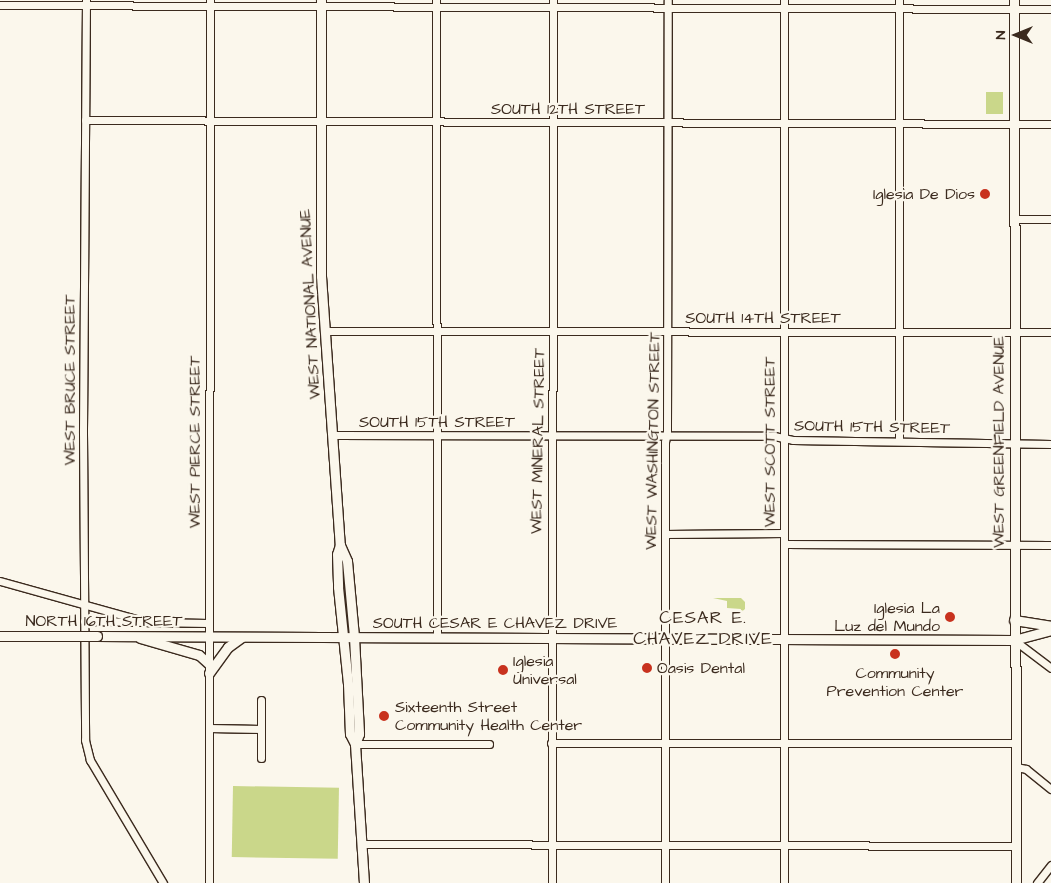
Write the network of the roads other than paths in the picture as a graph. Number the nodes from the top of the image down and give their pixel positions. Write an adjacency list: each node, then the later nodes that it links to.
1 (899, 0): 11 (street)
2 (86, 2): 3 (street); 10 (street); 13 (street, WEST BRUCE STREET)
3 (210, 3): 4 (street); 14 (street, WEST PIERCE STREET)
4 (321, 3): 5 (street); 15 (main road, WEST NATIONAL AVENUE)
5 (436, 3): 6 (street); 16 (street)
6 (552, 4): 7 (street); 17 (street, WEST MINERAL STREET)
7 (668, 4): 8 (street); 18 (street, WEST WASHINGTON STREET)
8 (784, 4): 11 (street); 19 (street, WEST SCOTT STREET)
9 (1014, 4): 11 (street); 12 (street); 21 (main road, WEST GREENFIELD AVENUE)
10 (0, 5)
11 (899, 8): 20 (street)
12 (1051, 9)
13 (84, 120): 14 (street, SOUTH 12TH STREET); 50 (street, WEST BRUCE STREET)
14 (209, 121): 15 (street, SOUTH 12TH STREET); 54 (street, WEST PIERCE STREET)
15 (320, 122): 16 (street, SOUTH 12TH STREET); 25 (main road, WEST NATIONAL AVENUE)
16 (437, 122): 17 (street, SOUTH 12TH STREET); 26 (street)
17 (551, 122): 18 (street, SOUTH 12TH STREET); 27 (street, WEST MINERAL STREET)
18 (669, 123): 19 (street, SOUTH 12TH STREET); 29 (street, WEST WASHINGTON STREET)
19 (784, 123): 20 (street, SOUTH 12TH STREET); 30 (street, WEST SCOTT STREET)
20 (898, 123): 21 (street, SOUTH 12TH STREET); 28 (street)
21 (1014, 124): 22 (street, SOUTH 12TH STREET); 23 (main road, WEST GREENFIELD AVENUE)
22 (1051, 124)
23 (1014, 219): 24 (street); 31 (main road, WEST GREENFIELD AVENUE)
24 (1051, 219)
25 (325, 331): 26 (street, SOUTH 14TH STREET); 33 (main road, WEST NATIONAL AVENUE)
26 (436, 331): 27 (street, SOUTH 14TH STREET); 34 (street)
27 (553, 331): 29 (street, SOUTH 14TH STREET); 35 (street, WEST MINERAL STREET)
28 (899, 331): 30 (street, SOUTH 14TH STREET); 31 (street, SOUTH 14TH STREET); 38 (street)
29 (668, 332): 30 (street, SOUTH 14TH STREET); 36 (street, WEST WASHINGTON STREET)
30 (783, 332): 37 (street, WEST SCOTT STREET)
31 (1014, 332): 32 (street, SOUTH 14TH STREET); 39 (main road, WEST GREENFIELD AVENUE)
32 (1051, 332)
33 (333, 435): 34 (street, SOUTH 15TH STREET); 45 (main road, WEST NATIONAL AVENUE)
34 (437, 436): 35 (street, SOUTH 15TH STREET); 63 (street)
35 (551, 436): 36 (street, SOUTH 15TH STREET); 64 (street, WEST MINERAL STREET)
36 (666, 437): 37 (street, SOUTH 15TH STREET); 42 (street, WEST WASHINGTON STREET)
37 (784, 438): 38 (street, SOUTH 15TH STREET); 41 (street, WEST SCOTT STREET)
38 (899, 441): 39 (street, SOUTH 15TH STREET)
39 (1014, 444): 40 (street, SOUTH 15TH STREET); 44 (main road, WEST GREENFIELD AVENUE)
40 (1051, 444)
41 (784, 533): 42 (street); 43 (street, WEST SCOTT STREET)
42 (665, 534): 65 (street, WEST WASHINGTON STREET)
43 (784, 544): 44 (street); 66 (street, WEST SCOTT STREET)
44 (1014, 544): 46 (street); 51 (main road, WEST GREENFIELD AVENUE)
45 (340, 545): 48 (main road, WEST NATIONAL AVENUE); 49 (main road, WEST NATIONAL AVENUE)
46 (1051, 545)
47 (0, 580): 50 (street)
48 (338, 587): 49 (main road); 61 (main road, WEST NATIONAL AVENUE)
49 (350, 587): 62 (main road, WEST NATIONAL AVENUE)
50 (83, 604): 52 (street, WEST BRUCE STREET); 53 (street)
51 (1014, 620): 55 (main road); 67 (main road, WEST GREENFIELD AVENUE)
52 (84, 621): 53 (street); 90 (street, WEST BRUCE STREET)
53 (147, 622): 54 (street)
54 (208, 623): 59 (street, WEST PIERCE STREET)
55 (1051, 626)
56 (1051, 630): 67 (main road, SOUTH CESAR E CHAVEZ DRIVE)
57 (0, 636): 58 (main road, NORTH 16TH STREET, bridge)
58 (133, 636): 59 (main road, NORTH 16TH STREET); 68 (main road)
59 (208, 636): 60 (main road, SOUTH CESAR E CHAVEZ DRIVE); 68 (street, WEST PIERCE STREET)
60 (244, 636): 61 (main road, SOUTH CESAR E CHAVEZ DRIVE); 70 (main road)
61 (343, 636): 62 (main road, SOUTH CESAR E CHAVEZ DRIVE); 71 (main road, WEST NATIONAL AVENUE)
62 (354, 637): 63 (main road, SOUTH CESAR E CHAVEZ DRIVE); 71 (main road, WEST NATIONAL AVENUE)
63 (438, 638): 64 (main road, SOUTH CESAR E CHAVEZ DRIVE)
64 (551, 638): 65 (main road, SOUTH CESAR E CHAVEZ DRIVE); 75 (street, WEST MINERAL STREET)
65 (665, 639): 66 (main road, SOUTH CESAR E CHAVEZ DRIVE); 76 (street, WEST WASHINGTON STREET)
66 (783, 639): 67 (main road, SOUTH CESAR E CHAVEZ DRIVE); 77 (street, WEST SCOTT STREET)
67 (1014, 640): 69 (street); 78 (main road, WEST GREENFIELD AVENUE)
68 (209, 664): 70 (street, WEST PIERCE STREET)
69 (1051, 668)
70 (209, 673): 73 (street, WEST PIERCE STREET)
71 (352, 684): 79 (main road, WEST NATIONAL AVENUE)
72 (261, 700): 74 (street)
73 (209, 728): 74 (street); 91 (street, WEST PIERCE STREET)
74 (261, 729): 81 (street)
75 (551, 743): 76 (street); 85 (street, WEST MINERAL STREET)
76 (665, 743): 77 (street); 86 (street, WEST WASHINGTON STREET)
77 (784, 743): 78 (street); 87 (street, WEST SCOTT STREET)
78 (1016, 743): 82 (main road, WEST GREENFIELD AVENUE)
79 (355, 744): 80 (street); 84 (main road, WEST NATIONAL AVENUE)
80 (489, 744)
81 (261, 758)
82 (1016, 768): 83 (street); 88 (main road, WEST GREENFIELD AVENUE)
83 (1051, 789)
84 (361, 844): 85 (street); 92 (main road, WEST NATIONAL AVENUE)
85 (551, 846): 86 (street); 93 (street, WEST MINERAL STREET)
86 (665, 846): 87 (street); 94 (street, WEST WASHINGTON STREET)
87 (784, 846): 88 (street); 95 (street, WEST SCOTT STREET)
88 (1016, 846): 96 (main road, WEST GREENFIELD AVENUE)
89 (1051, 864): 97 (street)
90 (163, 883)
91 (209, 883)
92 (364, 883)
93 (552, 883)
94 (665, 883)
95 (784, 883)
96 (1016, 883)
97 (1037, 883)

